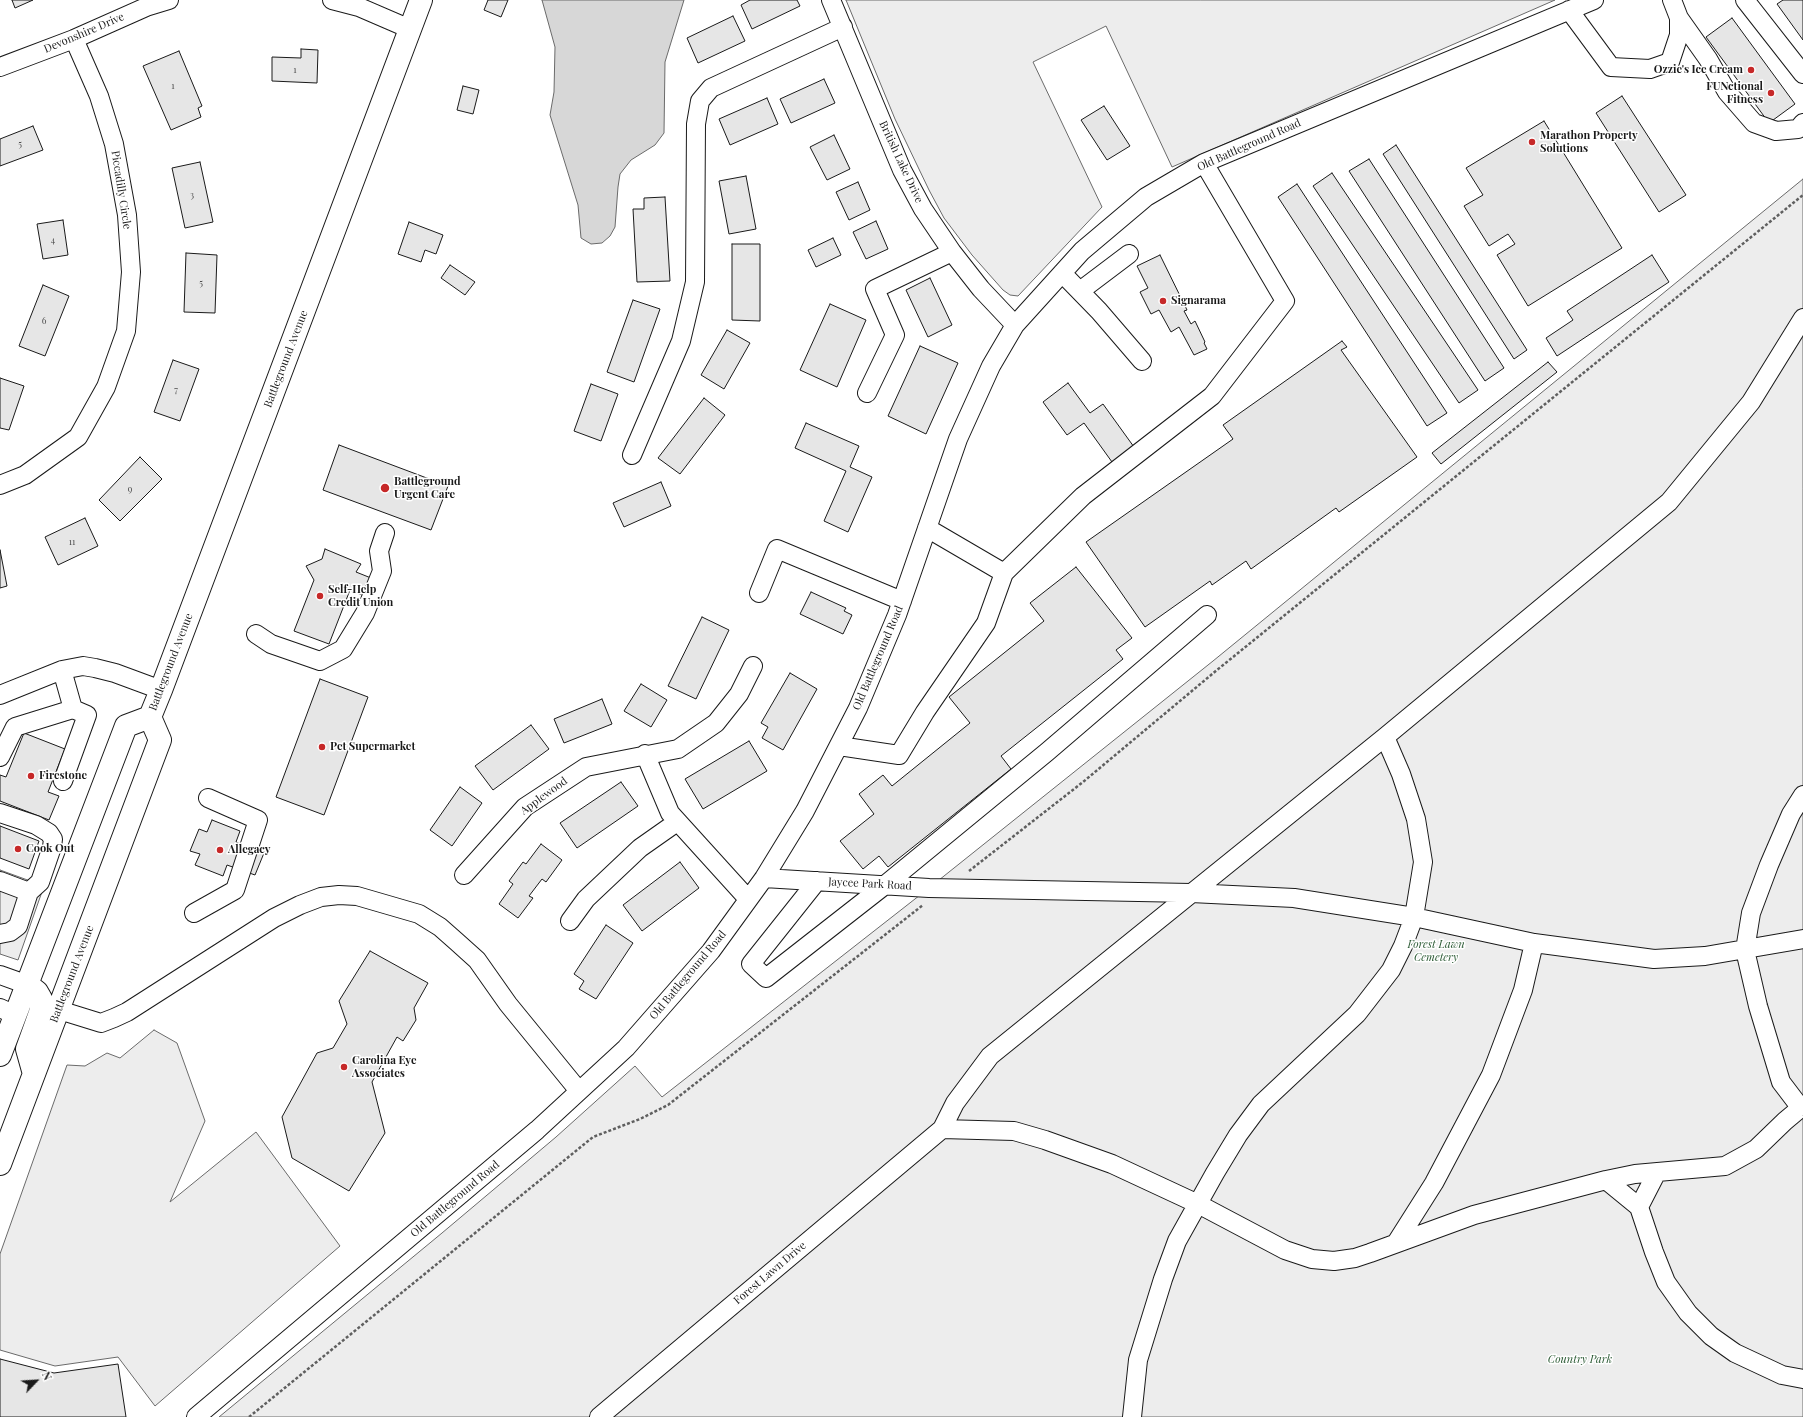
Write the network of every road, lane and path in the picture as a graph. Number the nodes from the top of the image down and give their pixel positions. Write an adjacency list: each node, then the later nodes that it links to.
1 (169, 0): 12 (street, Devonshire Drive)
2 (332, 0): 11 (street)
3 (421, 0): 11 (main road, Battleground Avenue)
4 (831, 0): 10 (street, British Lake Drive)
5 (1594, 0): 8 (street, Old Battleground Road)
6 (1672, 0): 9 (street)
7 (1745, 0): 14 (street)
8 (1569, 10): 9 (street); 16 (street, Old Battleground Road)
9 (1679, 18): 15 (street)
10 (842, 27): 18 (street, British Lake Drive); 26 (street)
11 (410, 29): 37 (main road, Battleground Avenue)
12 (74, 38): 13 (street, Devonshire Drive); 27 (street, Piccadilly Circle)
13 (0, 67)
14 (1803, 74)
15 (1803, 123)
16 (1204, 163): 20 (street, Old Battleground Road); 30 (street)
17 (1803, 195): 55 (path)
18 (952, 252): 23 (street, British Lake Drive); 25 (street)
19 (1129, 254): 21 (street)
20 (1062, 273): 21 (street); 23 (street, Old Battleground Road)
21 (1080, 291): 24 (street)
22 (1803, 318): 41 (street)
23 (1015, 325): 28 (street, Old Battleground Road)
24 (1142, 361)
25 (867, 393)
26 (632, 455)
27 (0, 485)
28 (927, 528): 30 (street); 32 (street, Old Battleground Road)
29 (385, 533): 34 (street)
30 (1004, 573): 42 (street)
31 (760, 593): 32 (street)
32 (902, 601): 42 (street, Old Battleground Road)
33 (1207, 615): 54 (street)
34 (256, 634)
35 (753, 666): 43 (street, Applewood)
36 (62, 670): 37 (street); 38 (street); 39 (street)
37 (162, 690): 40 (main road, Battleground Avenue)
38 (0, 695)
39 (72, 708): 44 (street); 45 (street)
40 (150, 717): 67 (main road, Battleground Avenue); 68 (main road, Battleground Avenue)
41 (1385, 737): 57 (street); 60 (street)
42 (839, 746): 51 (street, Old Battleground Road)
43 (645, 754): 49 (street); 50 (street, Applewood)
44 (0, 757)
45 (63, 781)
46 (1803, 795): 65 (street)
47 (208, 798): 59 (street)
48 (0, 813): 56 (street)
49 (677, 822): 58 (street); 61 (street)
50 (464, 874)
51 (764, 878): 53 (street, Jaycee Park Road); 58 (street, Old Battleground Road)
52 (0, 880): 56 (street)
53 (817, 881): 54 (street, Jaycee Park Road); 54 (street)
54 (885, 885): 55 (street, Jaycee Park Road)
55 (946, 888): 57 (street, Jaycee Park Road); 83 (path)
56 (29, 892): 62 (street)
57 (1191, 893): 60 (street, Jaycee Park Road); 74 (street)
58 (748, 899): 72 (street, Old Battleground Road)
59 (194, 913)
60 (1414, 917): 64 (street, Jaycee Park Road); 78 (street)
61 (570, 921)
62 (0, 934)
63 (1803, 939): 65 (street, Jaycee Park Road)
64 (1534, 943): 65 (street, Jaycee Park Road); 80 (street)
65 (1745, 950): 73 (street)
66 (0, 975): 67 (street)
67 (28, 985): 69 (main road, Battleground Avenue); 71 (main road)
68 (59, 1010): 71 (main road, Battleground Avenue); 72 (street)
69 (7, 1012): 70 (main road, Battleground Avenue)
70 (0, 1055)
71 (34, 1074): 75 (main road, Battleground Avenue)
72 (579, 1091): 82 (street, Old Battleground Road)
73 (1802, 1107): 76 (street)
74 (942, 1129): 78 (street); 84 (street, Forest Lawn Drive)
75 (0, 1164)
76 (1657, 1172): 77 (street); 79 (street)
77 (1606, 1180): 79 (street); 80 (street)
78 (1198, 1204): 80 (street); 85 (street)
79 (1639, 1207): 81 (street)
80 (1396, 1243)
81 (1803, 1379)
82 (196, 1417)
83 (249, 1417)
84 (599, 1417)
85 (1132, 1417)

